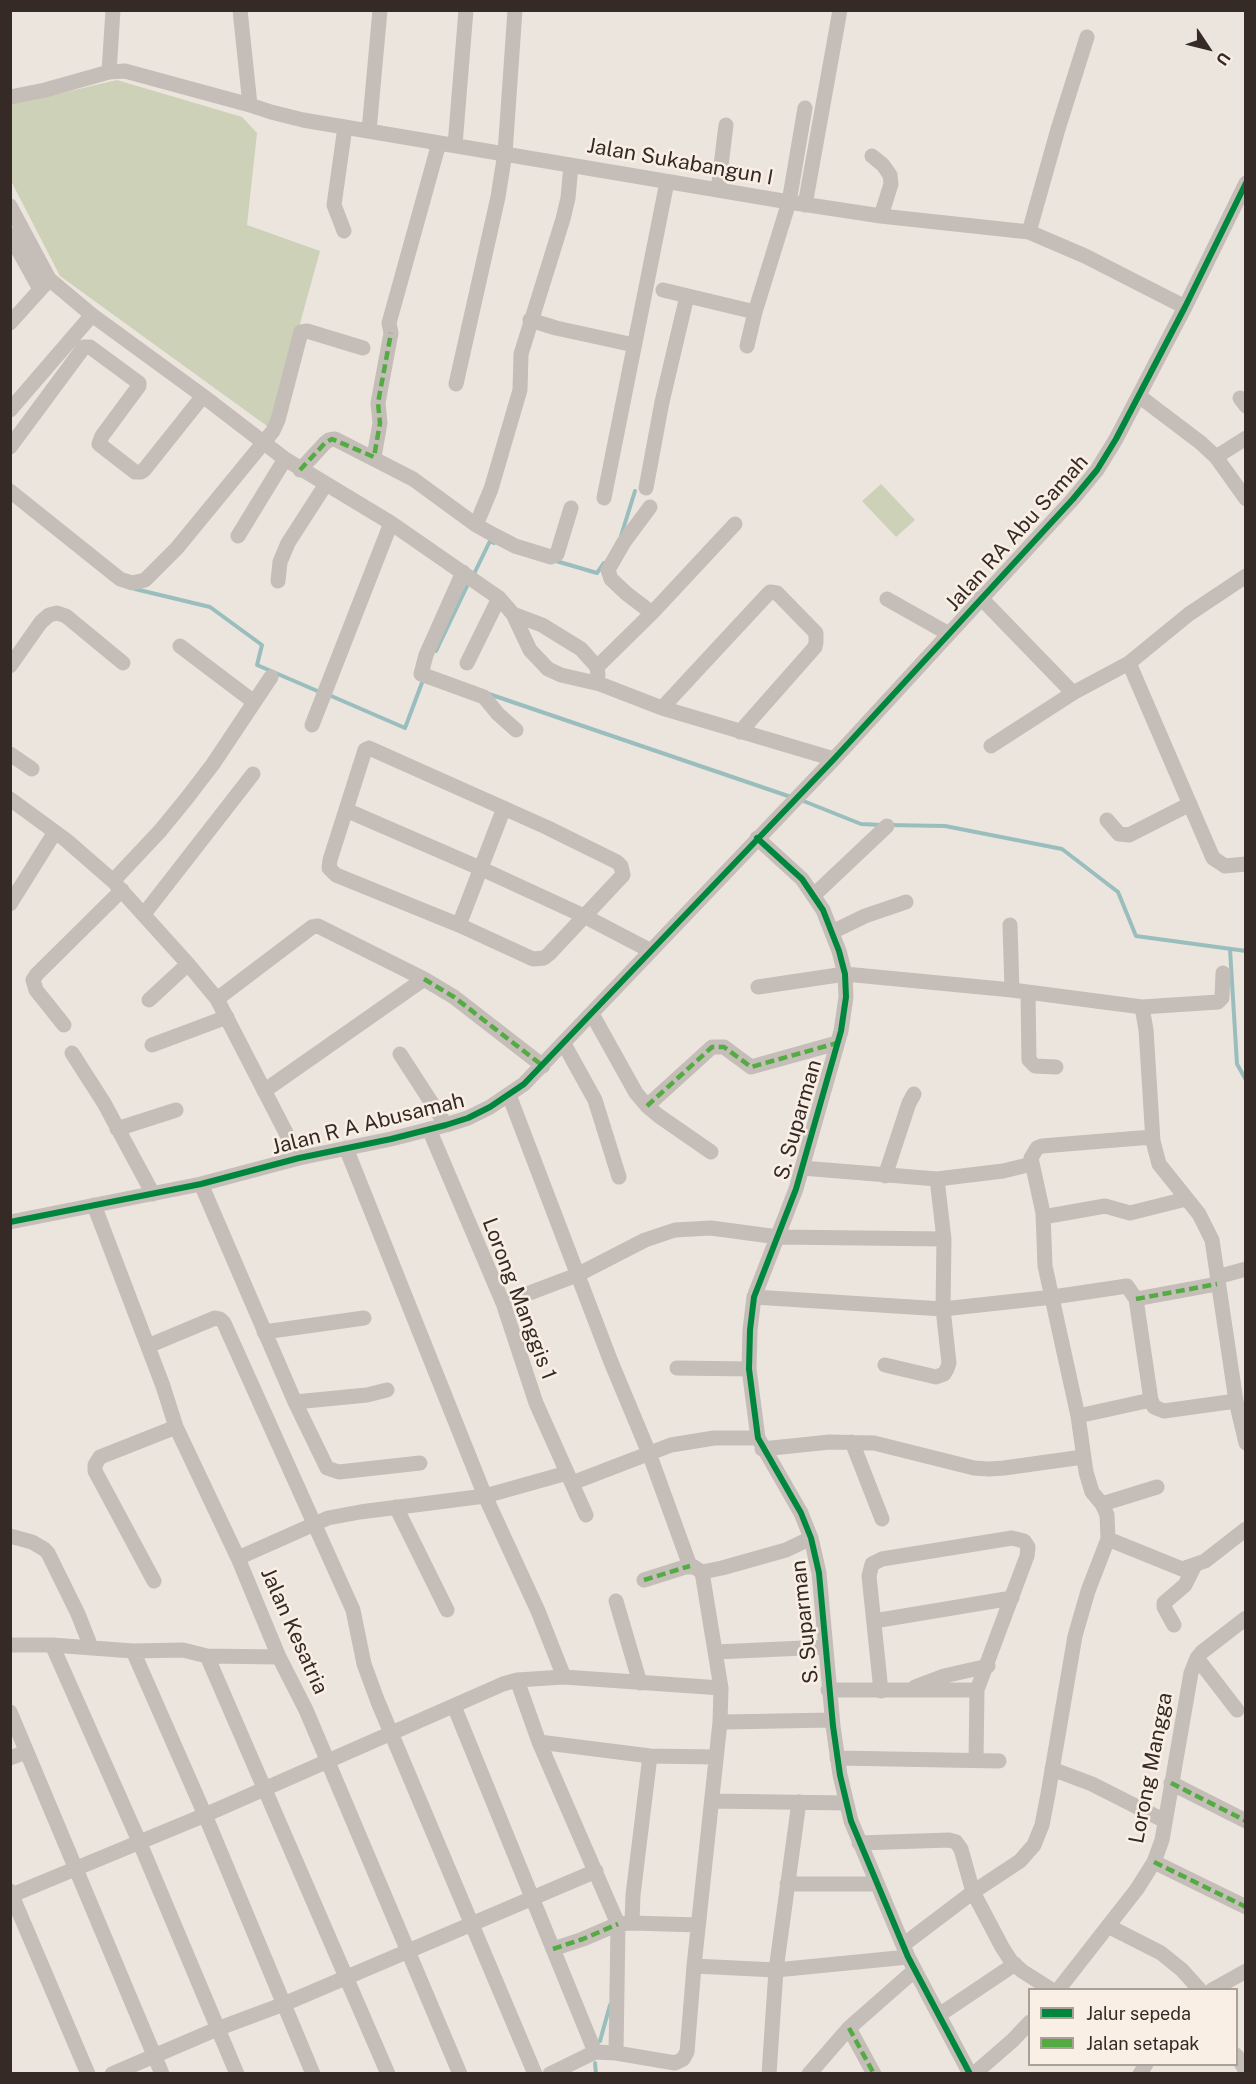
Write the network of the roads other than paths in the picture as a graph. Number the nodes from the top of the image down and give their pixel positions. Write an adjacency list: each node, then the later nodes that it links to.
1 (113, 10): 8 (street)
2 (240, 10): 10 (street)
3 (380, 10): 14 (street)
4 (466, 10): 16 (street)
5 (515, 10): 17 (street)
6 (840, 10): 24 (street)
7 (1087, 37): 28 (street)
8 (109, 72): 9 (street, Jalan Sukabangun I); 10 (street, Jalan Sukabangun I)
9 (10, 97)
10 (250, 105): 13 (street, Jalan Sukabangun I)
11 (805, 108): 23 (street)
12 (726, 125): 22 (street)
13 (345, 127): 14 (street, Jalan Sukabangun I); 27 (street)
14 (369, 131): 15 (street, Jalan Sukabangun I)
15 (439, 143): 16 (street, Jalan Sukabangun I); 48 (street)
16 (455, 145): 17 (street, Jalan Sukabangun I)
17 (505, 153): 19 (street, Jalan Sukabangun I); 41 (street)
18 (872, 156): 26 (street)
19 (571, 165): 20 (street, Jalan Sukabangun I); 37 (street)
20 (667, 182): 22 (street, Jalan Sukabangun I); 38 (street)
21 (1245, 183): 33 (street, Jalan RA Abu Samah)
22 (718, 190): 23 (street, Jalan Sukabangun I)
23 (789, 202): 24 (street, Jalan Sukabangun I); 34 (street)
24 (805, 205): 26 (street, Jalan Sukabangun I)
25 (10, 206): 30 (street)
26 (881, 216): 28 (street, Jalan Sukabangun I)
27 (344, 231)
28 (1029, 232): 33 (street, Jalan Sukabangun I)
29 (10, 235): 30 (street)
30 (44, 284): 35 (street); 36 (street)
31 (663, 290): 32 (street)
32 (687, 296): 34 (street); 53 (street)
33 (1185, 307): 43 (street, Jalan RA Abu Samah)
34 (755, 312): 39 (street)
35 (14, 313)
36 (92, 315): 42 (street); 44 (street)
37 (530, 320): 38 (street); 61 (street)
38 (634, 345): 55 (street)
39 (747, 346)
40 (363, 348): 46 (street)
41 (456, 384)
42 (203, 396): 46 (street); 47 (street)
43 (1139, 396): 49 (street); 67 (street, Jalan RA Abu Samah)
44 (10, 410)
45 (1245, 438): 49 (street)
46 (264, 443): 50 (street); 54 (street)
47 (10, 447)
48 (374, 457): 51 (street); 61 (street)
49 (1216, 457): 56 (street)
50 (285, 459): 51 (street); 62 (street)
51 (300, 470): 52 (street)
52 (326, 484): 59 (street); 65 (street)
53 (646, 488)
54 (10, 491)
55 (604, 498)
56 (1245, 499)
57 (650, 507): 69 (street)
58 (571, 508): 61 (street)
59 (392, 523): 64 (street); 83 (street)
60 (735, 524): 69 (street)
61 (476, 525)
62 (238, 536)
63 (1245, 576): 75 (street)
64 (469, 577): 66 (street); 84 (street)
65 (278, 581)
66 (499, 598): 70 (street); 74 (street)
67 (981, 598): 71 (street, Jalan RA Abu Samah); 80 (street)
68 (886, 599): 71 (street)
69 (652, 613): 77 (street)
70 (513, 614): 77 (street); 79 (street)
71 (949, 634): 88 (street, Jalan RA Abu Samah)
72 (180, 646): 81 (street)
73 (123, 663): 76 (street)
74 (467, 663)
75 (1129, 663): 80 (street); 93 (street)
76 (10, 666)
77 (597, 667): 79 (street)
78 (271, 677): 81 (street)
79 (600, 684): 82 (street)
80 (1073, 693): 86 (street)
81 (254, 702): 102 (street)
82 (662, 708): 85 (street); 85 (street)
83 (312, 725)
84 (516, 730)
85 (740, 732): 88 (street)
86 (991, 746)
87 (10, 754): 89 (street)
88 (834, 759): 91 (street, Jalan RA Abu Samah)
89 (32, 769)
90 (253, 774): 106 (street)
91 (796, 798): 99 (street, Jalan R A Abusamah)
92 (10, 799): 98 (street)
93 (1190, 804): 96 (street); 100 (street)
94 (504, 808): 95 (street); 101 (street); 107 (street)
95 (346, 810): 101 (street); 108 (street)
96 (1107, 820)
97 (887, 826): 103 (street)
98 (55, 832): 102 (street); 105 (street)
99 (757, 838): 103 (street, S. Suparman); 111 (street, Jalan R A Abusamah)
100 (1245, 864)
101 (482, 869): 107 (street); 108 (street)
102 (117, 886): 106 (street); 124 (street)
103 (814, 895): 110 (street, S. Suparman)
104 (906, 902): 110 (street)
105 (10, 904)
106 (144, 914): 112 (street)
107 (584, 916): 108 (street); 111 (street)
108 (459, 925)
109 (1010, 925): 117 (street)
110 (832, 932): 114 (street, S. Suparman)
111 (651, 951): 122 (street, Jalan R A Abusamah)
112 (188, 964): 119 (street); 120 (street)
113 (1223, 973): 121 (street)
114 (845, 974): 116 (street); 117 (street); 125 (street, S. Suparman)
115 (424, 979): 119 (street); 130 (street); 132 (street)
116 (758, 987)
117 (1012, 990): 118 (street)
118 (1028, 992): 121 (street); 131 (street)
119 (217, 999): 123 (street)
120 (149, 1000)
121 (1142, 1007): 140 (street)
122 (592, 1014): 126 (street, Jalan R A Abusamah); 135 (street)
123 (227, 1017): 127 (street); 132 (street)
124 (64, 1024)
125 (837, 1043): 135 (street); 145 (street, S. Suparman)
126 (564, 1044): 130 (street, Jalan R A Abusamah); 147 (street)
127 (152, 1045)
128 (72, 1053): 139 (street)
129 (400, 1054): 137 (street)
130 (543, 1066): 133 (street, Jalan R A Abusamah)
131 (1056, 1066)
132 (264, 1091): 143 (street)
133 (509, 1095): 137 (street, Jalan R A Abusamah); 158 (street)
134 (914, 1095): 146 (street)
135 (647, 1106): 142 (street)
136 (176, 1110): 139 (street)
137 (446, 1125): 138 (street, Jalan R A Abusamah)
138 (429, 1129): 141 (street, Jalan R A Abusamah); 163 (street, Lorong Manggis 1)
139 (117, 1130): 150 (street)
140 (1152, 1137): 144 (street); 151 (street)
141 (346, 1148): 143 (street, Jalan R A Abusamah); 185 (street)
142 (711, 1152)
143 (299, 1158): 149 (street, Jalan R A Abusamah)
144 (1032, 1164): 148 (street); 153 (street)
145 (802, 1168): 146 (street); 155 (street, S. Suparman)
146 (885, 1176): 148 (street)
147 (619, 1177)
148 (938, 1179): 156 (street)
149 (201, 1184): 150 (street, Jalan R A Abusamah); 166 (street)
150 (153, 1194): 152 (street, Jalan R A Abusamah)
151 (1186, 1198): 153 (street); 159 (street)
152 (94, 1205): 154 (street, Jalan R A Abusamah); 167 (street, Jalan Kesatria)
153 (1043, 1217): 161 (street)
154 (10, 1222)
155 (778, 1237): 156 (street); 158 (street); 160 (street, S. Suparman)
156 (944, 1239): 164 (street)
157 (1245, 1269): 159 (street)
158 (577, 1275): 163 (street); 180 (street)
159 (1217, 1280): 162 (street); 173 (street)
160 (754, 1297): 164 (street); 170 (street, S. Suparman)
161 (1053, 1297): 162 (street); 164 (street); 175 (street)
162 (1136, 1299): 172 (street)
163 (503, 1303): 183 (street, Lorong Manggis 1)
164 (943, 1309): 168 (street)
165 (364, 1318): 166 (street)
166 (264, 1332): 174 (street)
167 (148, 1346): 176 (street, Jalan Kesatria); 190 (street)
168 (885, 1365)
169 (677, 1368): 170 (street)
170 (749, 1369): 178 (street, S. Suparman)
171 (387, 1390): 174 (street)
172 (1151, 1400): 173 (street); 175 (street)
173 (1236, 1401): 179 (street)
174 (295, 1402): 182 (street)
175 (1078, 1416): 181 (street)
176 (176, 1426): 195 (street, Jalan Kesatria); 199 (street)
177 (852, 1442): 178 (street); 181 (street); 189 (street)
178 (760, 1443): 180 (street); 193 (street, S. Suparman)
179 (1245, 1443)
180 (649, 1453): 183 (street); 197 (street)
181 (1083, 1456): 186 (street)
182 (420, 1463)
183 (569, 1478): 185 (street); 188 (street, Lorong Manggis 1)
184 (1157, 1487): 186 (street)
185 (485, 1496): 187 (street); 216 (street)
186 (1102, 1504): 194 (street)
187 (396, 1507): 190 (street); 202 (street)
188 (586, 1515)
189 (882, 1520)
190 (314, 1524): 195 (street); 229 (street)
191 (1245, 1529): 196 (street)
192 (10, 1536): 208 (street)
193 (811, 1538): 197 (street); 209 (street, S. Suparman)
194 (1108, 1539): 196 (street); 239 (street)
195 (238, 1558): 213 (street, Jalan Kesatria)
196 (1194, 1567): 205 (street)
197 (696, 1569): 198 (street); 211 (street)
198 (644, 1580)
199 (154, 1581)
200 (1012, 1598): 204 (street); 204 (street); 215 (street)
201 (616, 1601): 218 (street)
202 (447, 1610)
203 (1245, 1618): 214 (street)
204 (874, 1621): 222 (street)
205 (1174, 1625)
206 (10, 1645): 207 (street)
207 (52, 1645): 208 (street); 248 (street)
208 (91, 1647): 210 (street)
209 (826, 1647): 211 (street); 220 (street, S. Suparman)
210 (133, 1651): 212 (street); 245 (street)
211 (715, 1652): 219 (street)
212 (207, 1656): 213 (street); 241 (street)
213 (279, 1657): 237 (street, Jalan Kesatria)
214 (1197, 1658): 225 (street); 240 (street, Lorong Mangga)
215 (988, 1666): 221 (street); 223 (street)
216 (564, 1677): 217 (street); 218 (street)
217 (517, 1680): 224 (street); 230 (street)
218 (640, 1683): 219 (street)
219 (721, 1689): 233 (street)
220 (828, 1690): 222 (street); 227 (street, S. Suparman)
221 (978, 1690): 223 (street); 236 (street)
222 (881, 1691): 223 (street)
223 (904, 1691)
224 (454, 1706): 229 (street); 257 (street)
225 (1237, 1710)
226 (10, 1712): 231 (street)
227 (832, 1720): 228 (street); 235 (street, S. Suparman)
228 (725, 1722)
229 (393, 1733): 237 (street); 260 (street)
230 (539, 1742): 232 (street); 252 (street)
231 (26, 1752): 234 (street); 251 (street)
232 (650, 1755): 233 (street); 259 (street)
233 (716, 1757): 242 (street)
234 (10, 1758)
235 (837, 1758): 236 (street); 244 (street, S. Suparman)
236 (976, 1760): 238 (street)
237 (328, 1761): 241 (street); 264 (street, Jalan Kesatria)
238 (999, 1761)
239 (1052, 1769): 246 (street); 255 (street)
240 (1171, 1783): 246 (street, Lorong Mangga); 247 (street)
241 (265, 1788): 245 (street); 270 (street)
242 (712, 1801): 243 (street); 261 (street)
243 (799, 1802): 244 (street); 253 (street)
244 (846, 1803): 249 (street, S. Suparman)
245 (205, 1815): 248 (street); 275 (street)
246 (1165, 1821): 250 (street, Lorong Mangga)
247 (1245, 1821)
248 (140, 1840): 251 (street); 279 (street)
249 (859, 1843): 254 (street, S. Suparman); 255 (street)
250 (1154, 1862): 258 (street); 262 (street, Lorong Mangga)
251 (75, 1869): 256 (street); 282 (street)
252 (596, 1871): 257 (street); 259 (street)
253 (787, 1884): 254 (street); 268 (street)
254 (876, 1884): 265 (street, S. Suparman)
255 (973, 1892): 265 (street); 266 (street)
256 (11, 1893): 284 (street)
257 (534, 1899): 260 (street); 263 (street)
258 (1245, 1907)
259 (625, 1923): 261 (street); 263 (street); 281 (street)
260 (473, 1924): 264 (street); 291 (street)
261 (698, 1925): 267 (street)
262 (1108, 1926): 272 (street, Lorong Mangga); 273 (street)
263 (553, 1949): 280 (street)
264 (409, 1952): 270 (street); 290 (street, Jalan Kesatria)
265 (908, 1957): 268 (street); 276 (street, S. Suparman); 278 (street)
266 (1015, 1964): 271 (street); 276 (street)
267 (694, 1966): 268 (street); 281 (street)
268 (776, 1970): 293 (street)
269 (1245, 1971): 274 (street)
270 (347, 1978): 275 (street); 289 (street)
271 (1050, 1988)
272 (1059, 1988)
273 (1199, 1988)
274 (1214, 1988)
275 (285, 2004): 279 (street); 288 (street)
276 (939, 2015): 296 (street, S. Suparman)
277 (1028, 2023): 296 (street)
278 (849, 2028): 294 (street); 295 (street)
279 (217, 2029): 282 (street); 287 (street)
280 (596, 2052): 281 (street); 292 (street)
281 (616, 2053)
282 (155, 2056): 285 (street); 286 (street)
283 (1238, 2059): 297 (street)
284 (88, 2073)
285 (112, 2073)
286 (162, 2073)
287 (237, 2073)
288 (313, 2073)
289 (388, 2073)
290 (460, 2073)
291 (535, 2073)
292 (550, 2073)
293 (769, 2073)
294 (809, 2073)
295 (874, 2073)
296 (972, 2073)
297 (1243, 2073)

